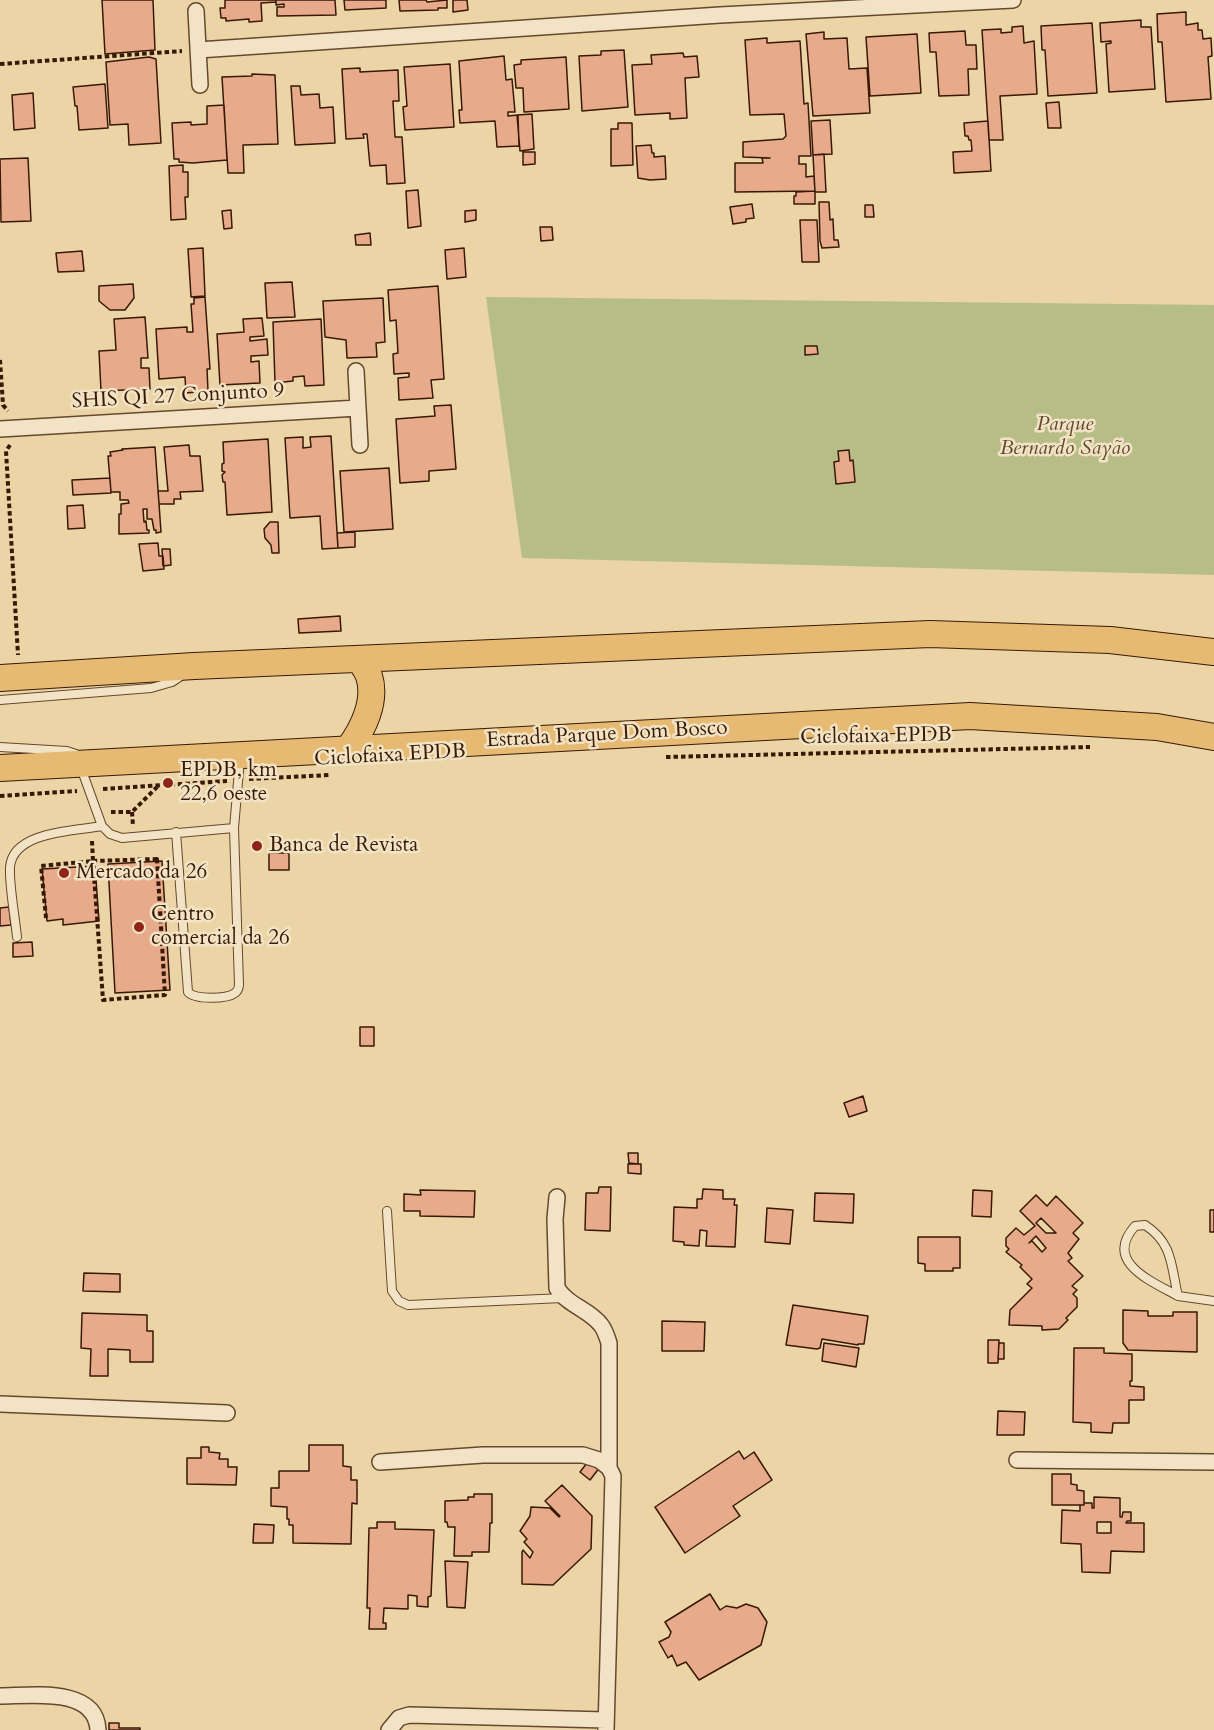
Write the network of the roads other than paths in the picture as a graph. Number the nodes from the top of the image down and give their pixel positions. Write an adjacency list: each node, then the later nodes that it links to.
1 (1013, 0): 2 (street)
2 (719, 8): 4 (street)
3 (196, 11): 4 (street)
4 (198, 50): 5 (street)
5 (200, 85)
6 (356, 371): 7 (street)
7 (358, 408): 8 (street, SHIS QI 27 Conjunto 9); 9 (street)
8 (0, 429)
9 (360, 445)
10 (1214, 652): 11 (main road)
11 (360, 659): 12 (main road); 17 (main road)
12 (194, 666): 13 (main road); 14 (lane)
13 (9, 677)
14 (0, 700)
15 (1214, 737): 17 (main road, Estrada Parque Dom Bosco)
16 (0, 747): 19 (lane)
17 (349, 748): 18 (main road, Estrada Parque Dom Bosco)
18 (240, 754): 19 (main road, Estrada Parque Dom Bosco); 22 (lane)
19 (89, 762): 20 (main road, Estrada Parque Dom Bosco); 21 (lane)
20 (0, 768)
21 (102, 826): 23 (lane); 24 (lane)
22 (234, 828): 23 (lane); 23 (lane)
23 (176, 832)
24 (17, 937)
25 (557, 1197): 28 (street)
26 (387, 1210): 28 (lane)
27 (1178, 1296): 27 (lane); 29 (lane)
28 (563, 1298): 35 (street)
29 (1214, 1301)
30 (0, 1404): 31 (street)
31 (227, 1413)
32 (1017, 1460): 34 (street)
33 (380, 1462): 35 (street)
34 (1214, 1462)
35 (609, 1468): 37 (street)
36 (0, 1696): 38 (street)
37 (606, 1725): 39 (street)
38 (98, 1730)
39 (389, 1730)

